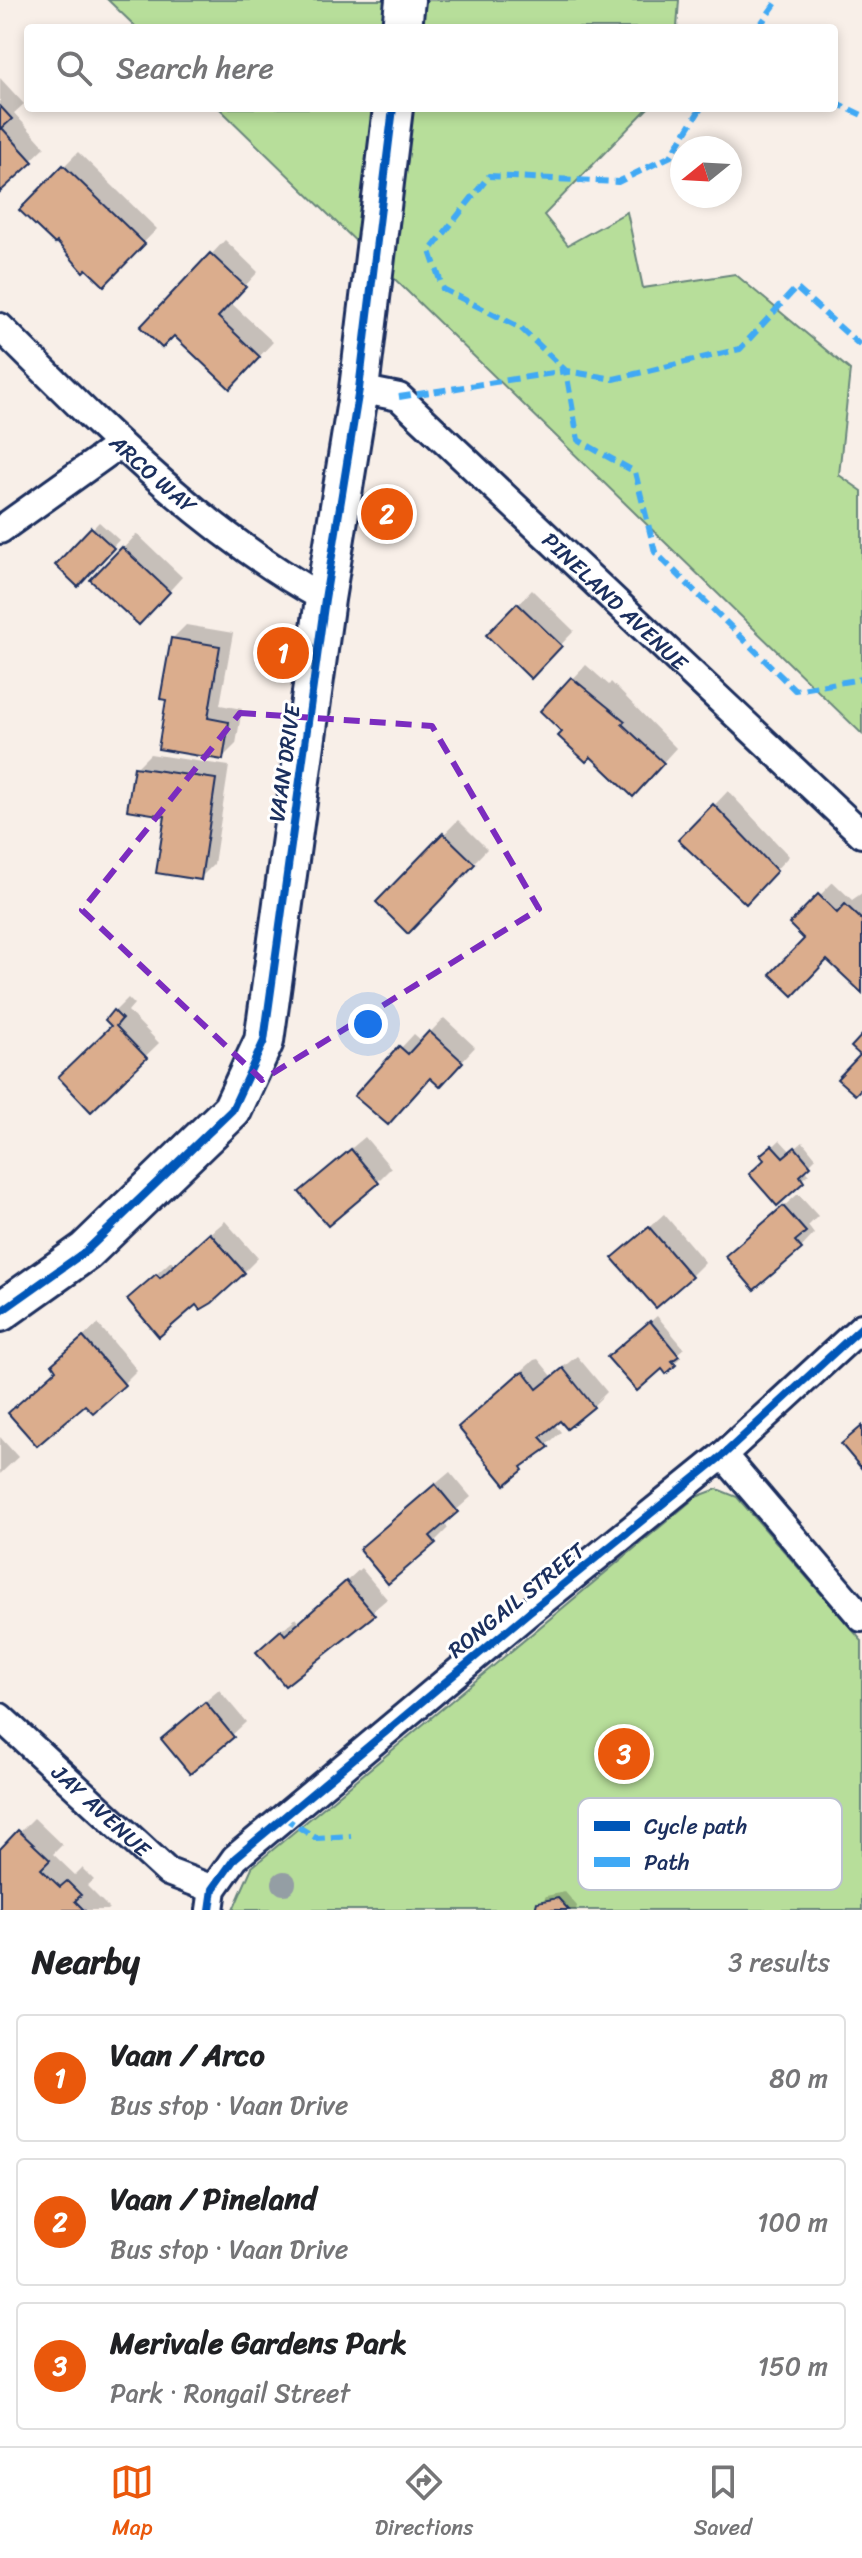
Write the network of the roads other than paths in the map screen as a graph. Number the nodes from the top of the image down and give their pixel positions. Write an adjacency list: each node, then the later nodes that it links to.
1 (405, 0): 2 (street)
2 (402, 24)
3 (393, 112): 5 (street, VAAN DRIVE)
4 (0, 327): 6 (street, ARCO WAY)
5 (359, 389): 8 (street, VAAN DRIVE); 9 (street, PINELAND AVENUE)
6 (119, 445): 7 (street); 8 (street, ARCO WAY)
7 (0, 530)
8 (325, 599): 10 (street, VAAN DRIVE)
9 (862, 834)
10 (0, 1312)
11 (862, 1327): 12 (street, RONGAIL STREET)
12 (723, 1455): 13 (street); 15 (street, RONGAIL STREET)
13 (862, 1618)
14 (0, 1717): 15 (street, JAY AVENUE)
15 (212, 1900)

